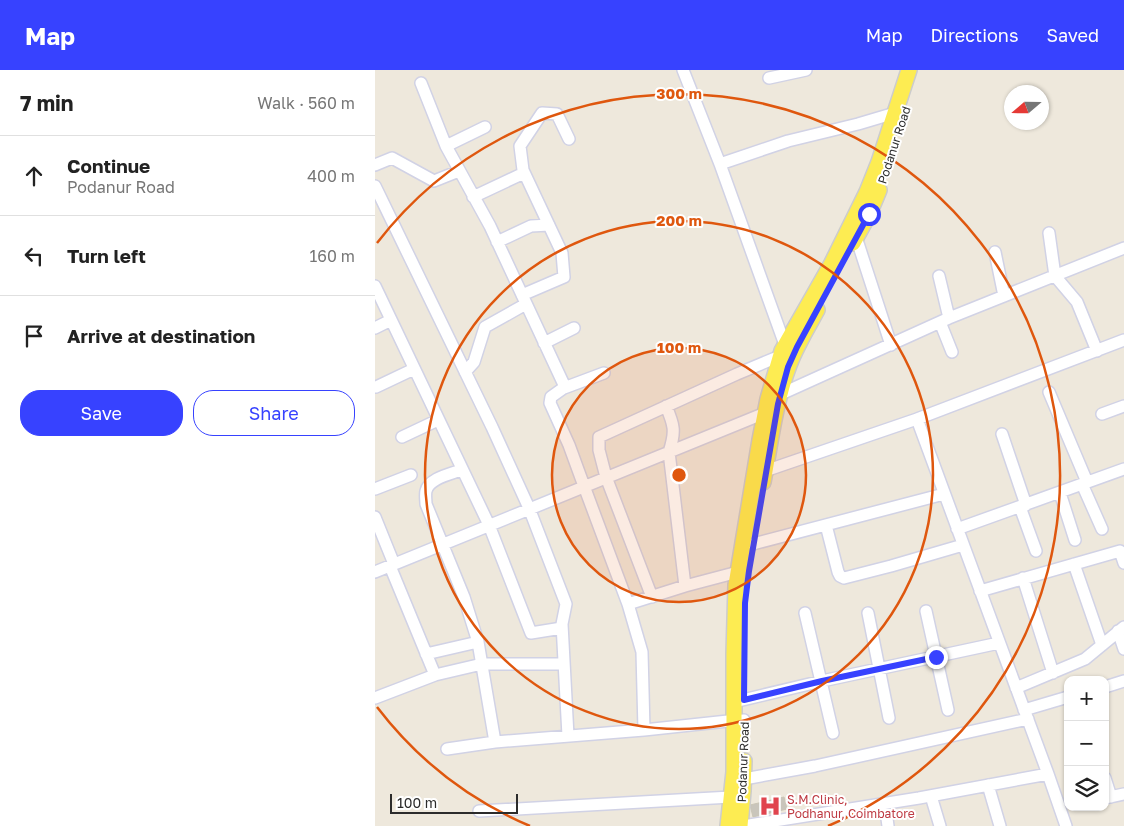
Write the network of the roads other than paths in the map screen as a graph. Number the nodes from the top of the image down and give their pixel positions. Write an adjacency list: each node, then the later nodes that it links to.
1 (683, 70): 11 (street)
2 (806, 70): 5 (street)
3 (909, 70): 7 (main road)
4 (919, 70): 19 (main road, Podanur Road)
5 (769, 78)
6 (421, 83): 10 (street)
7 (895, 113): 11 (street); 35 (main road)
8 (485, 127): 10 (street)
9 (569, 139): 14 (street)
10 (446, 146): 13 (street)
11 (720, 164): 35 (street)
12 (375, 165): 13 (street)
13 (459, 171): 16 (street)
14 (524, 173): 16 (street); 17 (street)
15 (375, 186): 39 (street)
16 (473, 197): 20 (street)
17 (549, 225): 20 (street); 27 (street)
18 (1049, 232): 24 (street)
19 (856, 237): 34 (street); 44 (main road, Podanur Road)
20 (497, 242): 27 (street)
21 (1124, 248): 24 (street)
22 (995, 252): 26 (street)
23 (939, 276): 29 (street)
24 (1055, 276): 26 (street); 36 (street)
25 (375, 286): 28 (street)
26 (1004, 296): 29 (street)
27 (524, 299): 33 (street); 39 (street)
28 (391, 320): 30 (street); 38 (street)
29 (945, 320): 34 (street); 37 (street)
30 (375, 328)
31 (574, 328): 33 (street)
32 (1124, 340): 36 (street)
33 (544, 343): 42 (street)
34 (891, 345): 44 (street)
35 (783, 350): 45 (street); 47 (main road)
36 (1097, 350): 49 (street)
37 (953, 352)
38 (414, 369): 41 (street); 50 (street)
39 (465, 372): 65 (street)
40 (604, 373): 42 (street)
41 (376, 387)
42 (564, 388): 60 (street)
43 (1049, 392): 59 (street)
44 (781, 394): 47 (main road, Podanur Road)
45 (666, 406): 53 (street); 58 (street)
46 (1124, 406): 48 (street)
47 (771, 414): 53 (street); 56 (main road, Podanur Road); 80 (main road)
48 (1102, 414)
49 (917, 419): 56 (street); 63 (street)
50 (438, 420): 52 (street); 55 (street)
51 (1002, 434): 64 (street)
52 (401, 437)
53 (669, 452): 58 (street); 82 (street)
54 (1124, 469): 59 (street)
55 (461, 470): 67 (street); 72 (street)
56 (765, 471): 73 (main road, Podanur Road)
57 (411, 475): 61 (street)
58 (606, 477): 60 (street); 84 (street)
59 (1085, 483): 62 (street); 69 (street)
60 (584, 486): 65 (street); 85 (street)
61 (375, 489)
62 (1060, 493): 64 (street); 71 (street)
63 (944, 494): 68 (street); 70 (street)
64 (1023, 506): 70 (street); 75 (street)
65 (529, 508): 67 (street); 89 (street)
66 (375, 517): 78 (street)
67 (489, 525): 72 (street); 89 (street)
68 (826, 525): 73 (street); 74 (street)
69 (1102, 529)
70 (957, 530): 74 (street)
71 (1075, 540)
72 (443, 544): 78 (street); 91 (street)
73 (753, 544): 108 (main road, Podanur Road)
74 (963, 544): 83 (street)
75 (1036, 550)
76 (1124, 563): 77 (street)
77 (1074, 564): 81 (street); 93 (street)
78 (392, 565): 79 (street); 95 (street)
79 (375, 572)
80 (738, 572): 82 (street); 108 (main road)
81 (1023, 578): 83 (street); 100 (street)
82 (685, 586): 84 (street)
83 (980, 591): 92 (street)
84 (652, 597): 85 (street)
85 (628, 604): 113 (street)
86 (926, 612): 96 (street)
87 (805, 613): 102 (street)
88 (868, 613): 99 (street)
89 (562, 628): 98 (street)
90 (1121, 629): 93 (street); 94 (street)
91 (478, 642): 95 (street); 97 (street)
92 (999, 643): 96 (street); 105 (street)
93 (1102, 645): 100 (street)
94 (1124, 649)
95 (427, 654): 101 (street)
96 (936, 657): 99 (street); 109 (street)
97 (482, 664): 98 (street); 101 (street); 116 (street)
98 (564, 664): 115 (street)
99 (879, 669): 102 (street); 111 (street)
100 (1053, 673): 105 (street)
101 (435, 675): 106 (street)
102 (822, 681): 108 (street); 114 (street)
103 (1124, 681): 104 (street)
104 (1109, 686)
105 (1016, 688): 110 (street)
106 (375, 698)
107 (1064, 700): 110 (street)
108 (739, 701): 112 (main road)
109 (948, 710)
110 (1026, 715): 118 (street); 119 (street)
111 (889, 718)
112 (739, 721): 113 (street); 119 (main road, Podanur Road); 123 (main road)
113 (644, 730): 115 (street)
114 (833, 733)
115 (568, 736): 116 (street)
116 (495, 742): 117 (street)
117 (447, 749)
118 (1048, 774): 120 (street); 126 (street)
119 (744, 779): 130 (main road, Podanur Road)
120 (989, 785): 122 (street); 133 (street)
121 (1124, 794): 124 (street)
122 (931, 796): 125 (street); 132 (street)
123 (731, 797): 127 (street); 129 (main road)
124 (1109, 798)
125 (885, 804): 130 (street); 131 (street)
126 (1064, 808)
127 (479, 811)
128 (1064, 811): 134 (street)
129 (728, 826)
130 (742, 826)
131 (889, 826)
132 (940, 826)
133 (1000, 826)
134 (1065, 826)

